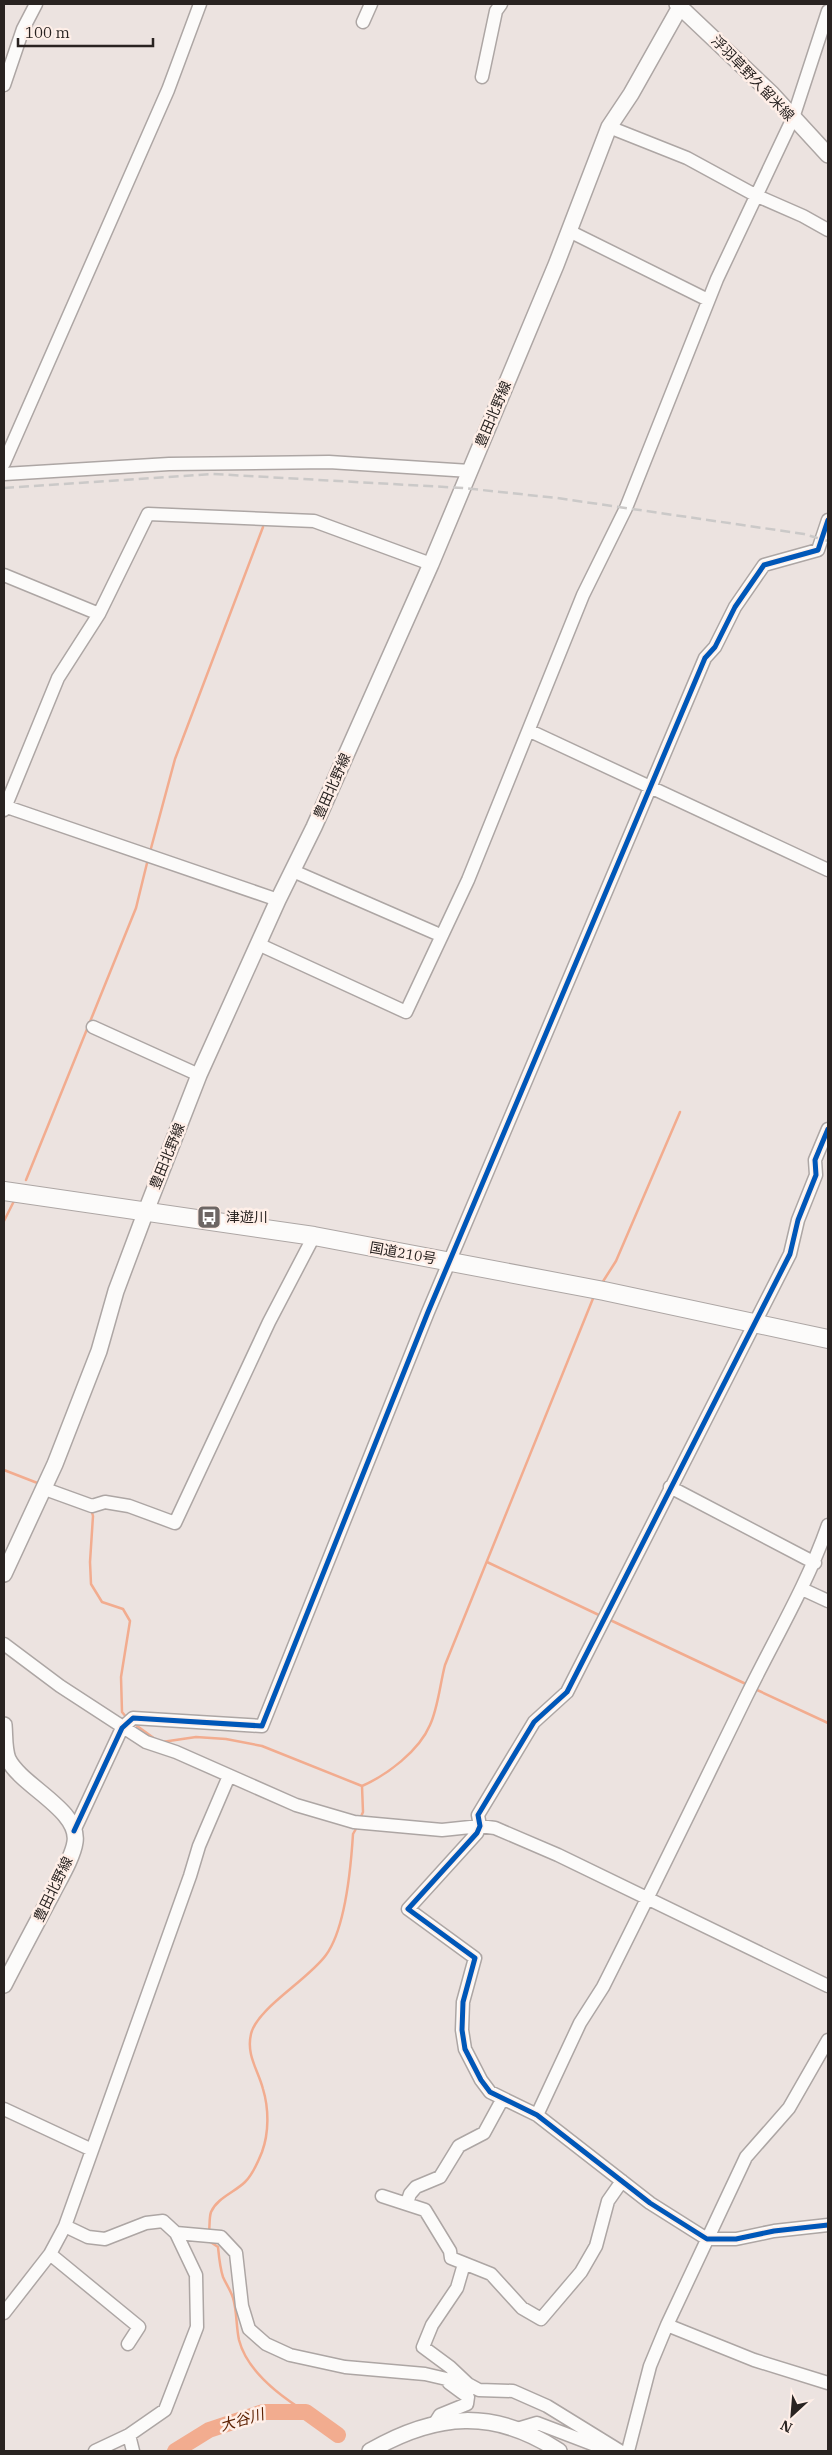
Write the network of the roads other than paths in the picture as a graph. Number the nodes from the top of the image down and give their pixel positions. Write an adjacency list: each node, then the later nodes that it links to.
1 (36, 4): 9 (street)
2 (200, 4): 17 (street)
3 (371, 4): 7 (street)
4 (501, 4): 8 (street)
5 (680, 5): 10 (main road, 浮羽草野久留米線); 11 (main road, 豊田北野線)
6 (828, 11): 10 (street)
7 (363, 22)
8 (482, 77)
9 (4, 85)
10 (793, 118): 12 (main road, 浮羽草野久留米線); 13 (street)
11 (609, 127): 13 (street); 15 (main road, 豊田北野線)
12 (828, 155)
13 (755, 195): 14 (street); 16 (street)
14 (828, 230)
15 (569, 231): 16 (street); 18 (main road, 豊田北野線)
16 (708, 300): 25 (street)
17 (4, 463)
18 (470, 471): 19 (street); 22 (main road, 豊田北野線)
19 (4, 474)
20 (828, 520): 21 (street)
21 (823, 552): 26 (street)
22 (431, 564): 24 (street); 28 (main road, 豊田北野線)
23 (4, 574): 24 (street)
24 (99, 614): 27 (street)
25 (530, 731): 26 (street); 31 (street)
26 (652, 787): 29 (street); 39 (street)
27 (4, 808): 30 (street)
28 (293, 870): 30 (main road, 豊田北野線); 31 (street)
29 (828, 870)
30 (278, 900): 32 (main road, 豊田北野線)
31 (440, 935): 32 (street)
32 (258, 944): 34 (main road, 豊田北野線)
33 (93, 1027): 34 (street)
34 (199, 1075): 37 (main road, 豊田北野線)
35 (828, 1129): 40 (street)
36 (4, 1191): 37 (highway, 国道210号)
37 (146, 1211): 38 (highway, 国道210号); 43 (main road, 豊田北野線)
38 (314, 1236): 39 (highway, 国道210号); 43 (street)
39 (450, 1261): 40 (highway, 国道210号); 51 (street)
40 (753, 1324): 41 (highway, 国道210号); 42 (street)
41 (828, 1339)
42 (670, 1487): 45 (street); 53 (street)
43 (45, 1489): 46 (main road, 豊田北野線)
44 (828, 1525): 45 (street)
45 (815, 1563): 47 (street)
46 (4, 1574)
47 (802, 1589): 48 (street); 55 (street)
48 (828, 1600)
49 (4, 1644): 51 (street)
50 (4, 1725): 54 (main road)
51 (122, 1728): 52 (street); 54 (street)
52 (229, 1776): 53 (street); 62 (street)
53 (480, 1826): 55 (street); 59 (street)
54 (74, 1831): 56 (main road, 豊田北野線)
55 (647, 1899): 57 (street); 61 (street)
56 (4, 1985)
57 (828, 1986)
58 (828, 2040): 69 (street)
59 (502, 2100): 61 (street); 65 (street)
60 (4, 2109): 62 (street)
61 (537, 2115): 63 (street)
62 (92, 2150): 67 (street)
63 (622, 2181): 69 (street); 71 (street)
64 (382, 2196): 65 (street)
65 (407, 2203): 71 (street)
66 (828, 2225): 69 (street)
67 (65, 2226): 68 (street); 70 (street)
68 (176, 2233): 75 (street); 80 (street)
69 (706, 2239): 73 (street)
70 (50, 2254): 72 (street); 74 (street)
71 (464, 2264): 77 (street)
72 (4, 2313)
73 (667, 2325): 76 (street); 87 (street)
74 (128, 2344)
75 (441, 2378): 77 (street); 78 (street)
76 (828, 2383)
77 (468, 2384): 86 (street)
78 (435, 2423): 79 (main road); 83 (main road)
79 (517, 2428): 84 (main road); 85 (street)
80 (129, 2436): 81 (street); 82 (street)
81 (95, 2451)
82 (132, 2451)
83 (370, 2451)
84 (559, 2451)
85 (611, 2451)
86 (620, 2451)
87 (628, 2451)

